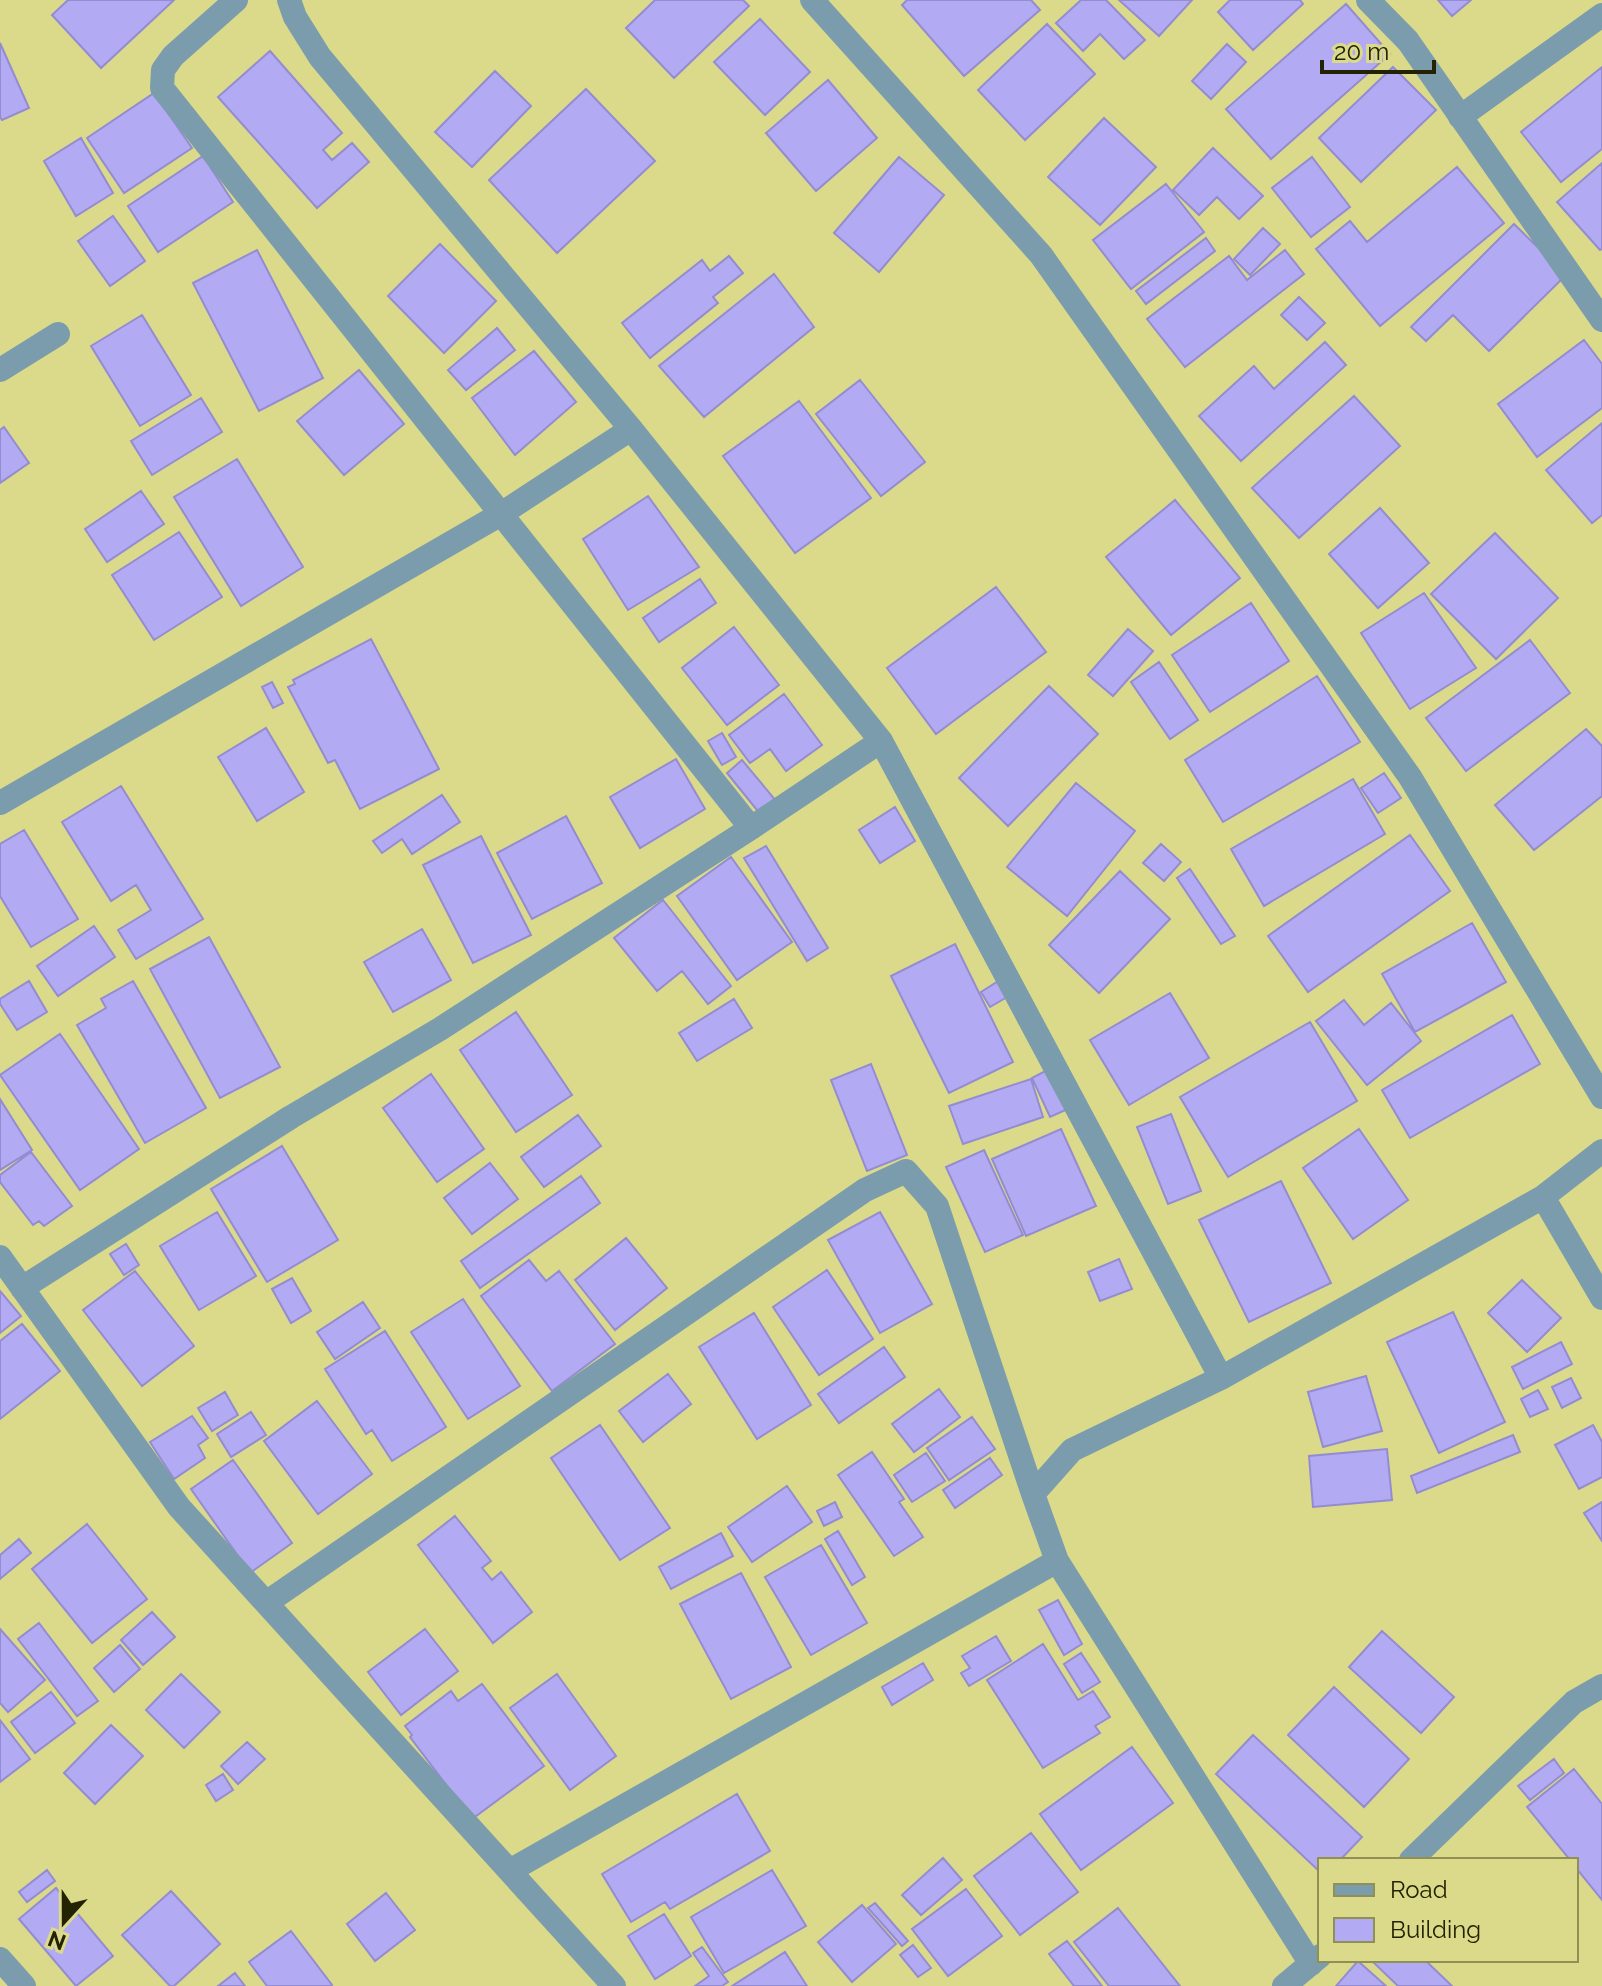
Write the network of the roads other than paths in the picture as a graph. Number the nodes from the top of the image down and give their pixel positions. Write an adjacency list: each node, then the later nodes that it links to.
1 (236, 0): 11 (street)
2 (289, 0): 10 (street)
3 (812, 0): 15 (street)
4 (1368, 0): 6 (street)
5 (1602, 15): 6 (street)
6 (1460, 117): 7 (street)
7 (1602, 320)
8 (58, 334): 9 (street)
9 (0, 370)
10 (631, 429): 11 (street); 12 (street)
11 (501, 514): 13 (street); 14 (street)
12 (881, 741): 14 (street); 21 (street)
13 (0, 803)
14 (751, 828): 19 (street)
15 (1602, 1097)
16 (1602, 1151): 17 (street)
17 (1543, 1197): 20 (street); 21 (street)
18 (0, 1257): 19 (street)
19 (22, 1288): 24 (street)
20 (1602, 1298)
21 (1221, 1378): 22 (street)
22 (1033, 1494): 23 (street); 24 (street)
23 (1057, 1561): 27 (street); 29 (street)
24 (266, 1603): 27 (street)
25 (1602, 1686): 26 (street)
26 (1413, 1858)
27 (511, 1870): 31 (street)
28 (0, 1959): 30 (street)
29 (1316, 1960): 32 (street)
30 (24, 1986)
31 (614, 1986)
32 (1284, 1986)

